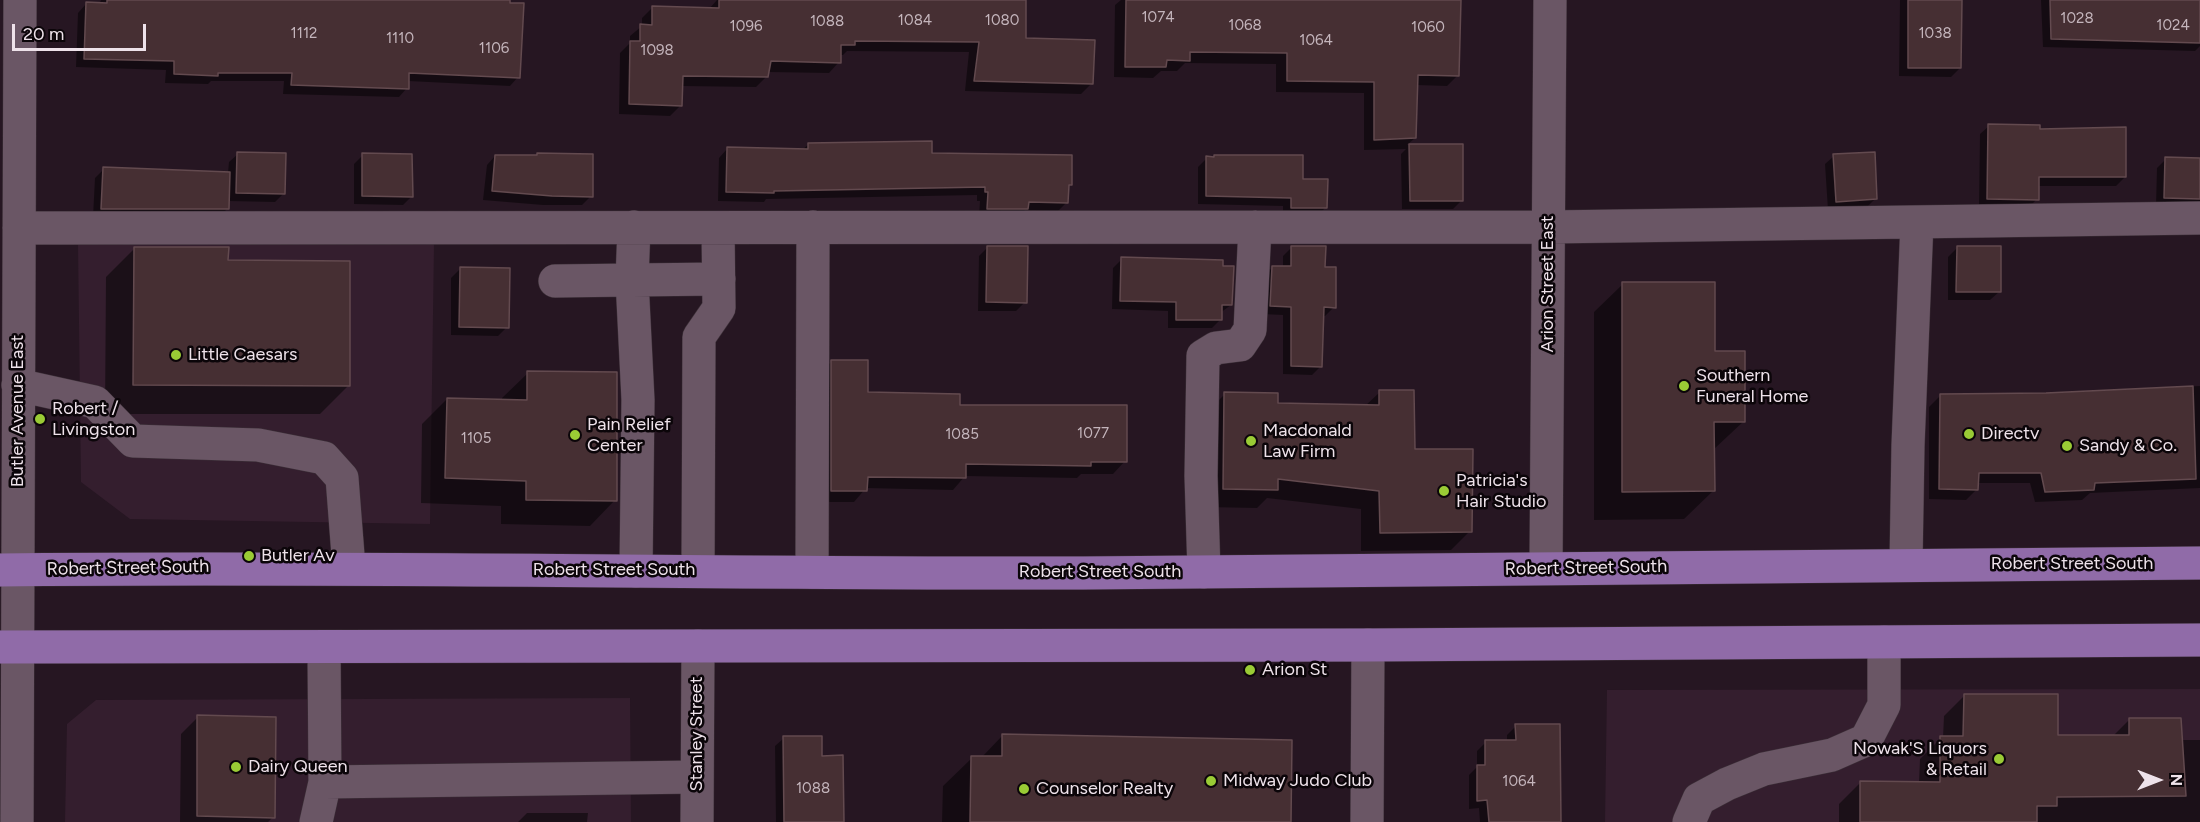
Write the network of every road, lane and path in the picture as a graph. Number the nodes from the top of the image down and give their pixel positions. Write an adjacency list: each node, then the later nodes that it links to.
1 (21, 0): 9 (street, Butler Avenue East)
2 (1550, 0): 8 (street, Arion Street East)
3 (2200, 218): 4 (street)
4 (1917, 222): 8 (street); 16 (street)
5 (634, 227): 9 (street); 10 (street); 12 (street)
6 (813, 227): 7 (street); 10 (street); 22 (street)
7 (1255, 227): 8 (street); 23 (street)
8 (1548, 227): 18 (street, Arion Street East)
9 (19, 228): 14 (street, Butler Avenue East)
10 (718, 228): 11 (street)
11 (719, 279): 12 (street); 21 (street)
12 (632, 280): 13 (street); 20 (street)
13 (555, 281)
14 (18, 385): 17 (street); 19 (street, Butler Avenue East)
15 (2200, 563): 16 (main road, Robert Street South)
16 (1906, 564): 18 (main road, Robert Street South)
17 (349, 568): 19 (main road, Robert Street South); 20 (main road, Robert Street South)
18 (1546, 568): 23 (main road, Robert Street South)
19 (9, 570): 28 (street, Butler Avenue East)
20 (636, 570): 21 (main road, Robert Street South)
21 (698, 570): 22 (main road, Robert Street South)
22 (812, 572): 23 (main road, Robert Street South)
23 (1204, 572)
24 (2200, 640): 25 (main road)
25 (1884, 642): 26 (main road); 36 (street)
26 (1368, 645): 27 (main road); 35 (street)
27 (698, 646): 29 (main road); 30 (street, Stanley Street)
28 (9, 647): 29 (main road); 32 (street, Butler Avenue East)
29 (324, 647): 31 (street)
30 (697, 777): 31 (street); 34 (street, Stanley Street)
31 (325, 782): 33 (street)
32 (17, 822)
33 (316, 822)
34 (697, 822)
35 (1367, 822)
36 (1689, 822)

